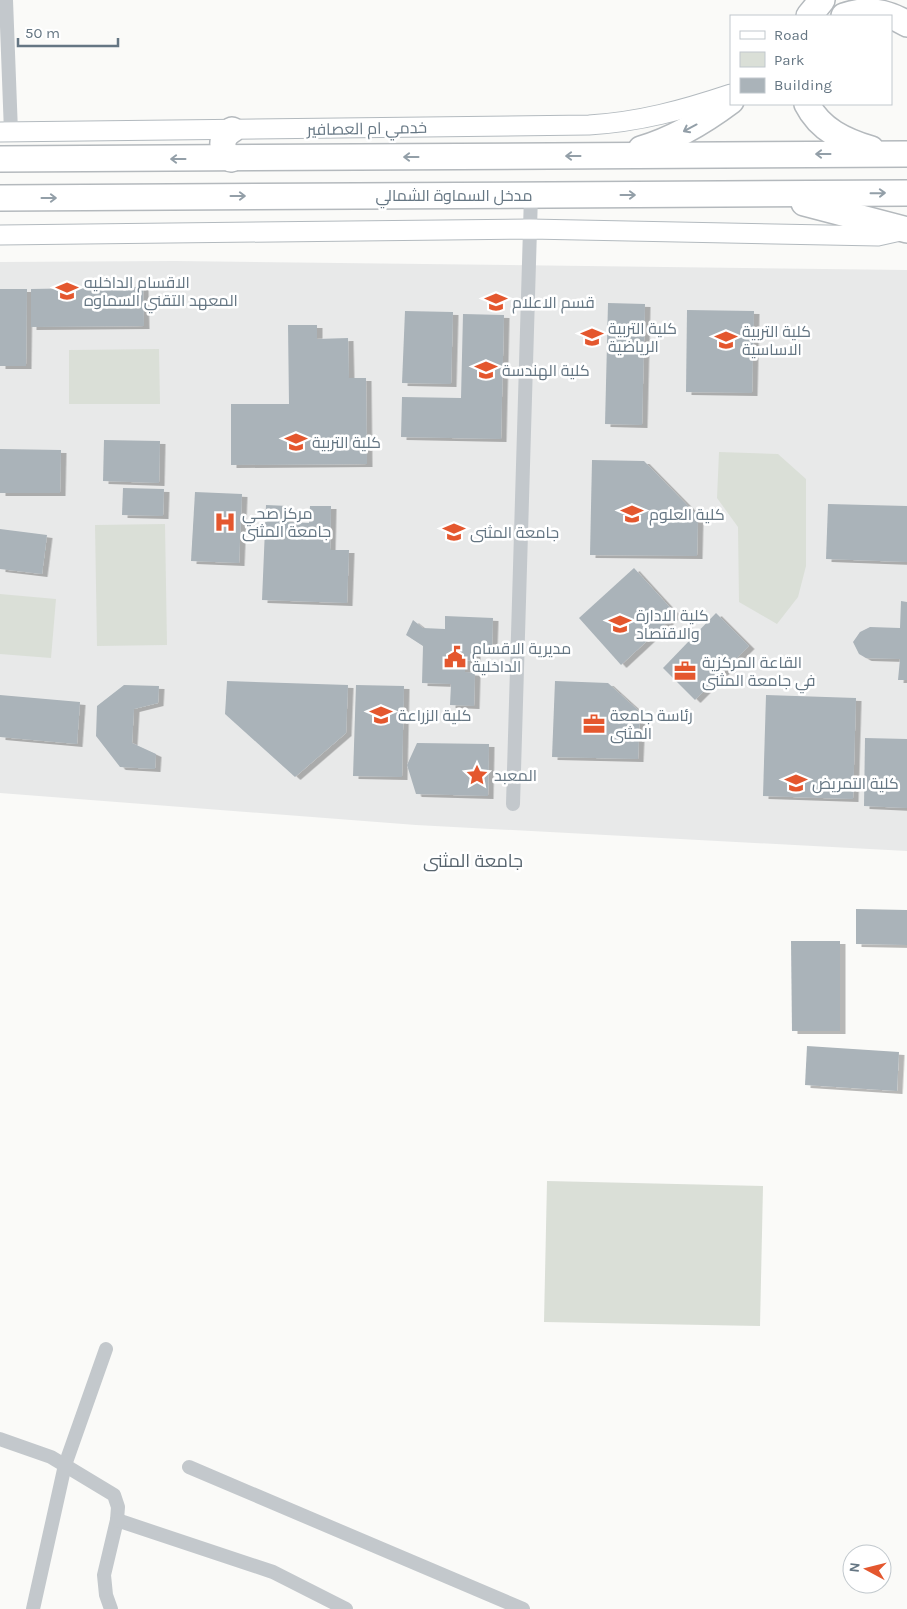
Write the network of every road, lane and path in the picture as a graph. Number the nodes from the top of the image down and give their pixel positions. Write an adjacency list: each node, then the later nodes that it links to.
1 (6, 0): 9 (street)
2 (822, 0): 3 (highway)
3 (810, 15)
4 (848, 15): 5 (highway)
5 (907, 24)
6 (730, 94): 10 (main road, خدمي ام العصافير)
7 (730, 102): 12 (highway, one-way to 12)
8 (807, 105): 11 (highway)
9 (5, 132): 10 (main road, خدمي ام العصافير)
10 (216, 136): 12 (highway, one-way to 10); 13 (highway, one-way to 13)
11 (896, 154): 12 (highway, one-way to 12)
12 (614, 156)
13 (0, 159)
14 (907, 193): 15 (highway, مدخل السماوة الشمالي, one-way to 14)
15 (770, 194): 16 (highway, مدخل السماوة الشمالي, one-way to 15); 19 (highway)
16 (531, 195): 17 (highway, مدخل السماوة الشمالي, one-way to 16); 18 (street)
17 (0, 198)
18 (530, 229): 19 (main road); 20 (main road); 21 (street)
19 (906, 230)
20 (0, 235)
21 (514, 804)
22 (106, 1349): 24 (street)
23 (0, 1439): 24 (street)
24 (65, 1465): 26 (street); 27 (street)
25 (189, 1466): 30 (street)
26 (117, 1520): 28 (street); 29 (street)
27 (33, 1609)
28 (111, 1609)
29 (346, 1609)
30 (523, 1609)

